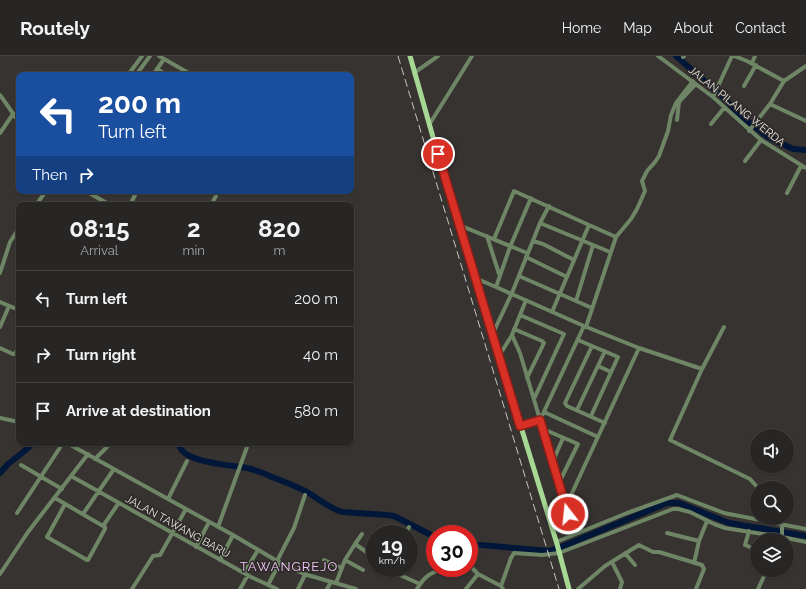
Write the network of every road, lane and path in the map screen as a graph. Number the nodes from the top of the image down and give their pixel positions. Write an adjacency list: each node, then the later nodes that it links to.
1 (142, 56): 14 (street)
2 (150, 56): 15 (street)
3 (159, 56): 10 (street)
4 (410, 56): 19 (main road)
5 (438, 56): 19 (street)
6 (472, 56): 32 (street)
7 (658, 56): 21 (street, JALAN PILANG WERDA)
8 (733, 56): 11 (street); 24 (street)
9 (755, 56): 11 (street)
10 (164, 58): 13 (street); 18 (street)
11 (754, 64): 20 (street); 22 (street)
12 (806, 66): 20 (street)
13 (157, 69): 16 (street); 17 (street)
14 (130, 72)
15 (138, 72)
16 (155, 72)
17 (162, 72)
18 (187, 72)
19 (414, 72): 32 (main road)
20 (784, 81): 25 (street)
21 (694, 82): 24 (street, JALAN PILANG WERDA); 29 (street); 51 (street)
22 (744, 86)
23 (0, 95): 27 (street)
24 (713, 96): 26 (street, JALAN PILANG WERDA)
25 (770, 104): 30 (street); 33 (street)
26 (724, 108): 31 (street); 33 (street, JALAN PILANG WERDA)
27 (13, 114): 28 (street); 34 (street)
28 (16, 118)
29 (677, 120)
30 (806, 121)
31 (711, 124)
32 (429, 125): 47 (main road)
33 (750, 129): 35 (street, JALAN PILANG WERDA)
34 (0, 134)
35 (761, 140): 36 (street); 37 (street, JALAN PILANG WERDA)
36 (745, 161)
37 (801, 166): 38 (street, JALAN PILANG WERDA); 39 (street)
38 (806, 168)
39 (787, 193)
40 (91, 194): 43 (street)
41 (216, 196): 44 (street)
42 (531, 198): 45 (street); 52 (street); 56 (street)
43 (105, 202)
44 (213, 202)
45 (549, 206): 46 (street); 48 (street)
46 (540, 223): 53 (street); 54 (street)
47 (459, 225): 50 (street); 66 (main road)
48 (589, 225): 51 (street); 54 (street)
49 (16, 232): 59 (street)
50 (487, 236): 52 (street); 63 (street)
51 (616, 237): 58 (street)
52 (494, 239): 56 (street)
53 (533, 240): 60 (street); 61 (street)
54 (582, 241): 55 (street); 61 (street)
55 (593, 245): 58 (street); 71 (street)
56 (510, 246): 60 (street); 63 (street)
57 (0, 252): 59 (street)
58 (610, 252): 74 (street)
59 (6, 255): 62 (street)
60 (527, 255): 64 (street); 65 (street)
61 (574, 260): 65 (street)
62 (0, 273)
63 (500, 274): 67 (street)
64 (519, 276): 68 (street); 69 (street)
65 (567, 277): 69 (street)
66 (475, 278): 67 (street); 82 (main road)
67 (496, 287): 68 (street)
68 (512, 294): 70 (street); 82 (street)
69 (560, 294): 71 (street); 76 (street)
70 (526, 300): 76 (street); 77 (street)
71 (576, 301): 74 (street)
72 (0, 302): 73 (street)
73 (9, 306): 75 (street); 78 (street)
74 (592, 308): 79 (street)
75 (16, 309)
76 (552, 312): 79 (street)
77 (520, 315): 81 (street); 95 (street)
78 (0, 327)
79 (585, 327): 84 (street); 87 (street)
80 (724, 327): 92 (street)
81 (514, 329): 83 (street); 94 (street)
82 (493, 333): 90 (main road)
83 (512, 335): 90 (street); 94 (street)
84 (578, 340): 85 (street); 97 (street)
85 (592, 346): 88 (street); 96 (street)
86 (0, 348): 89 (street)
87 (639, 348): 92 (street); 102 (street)
88 (605, 351): 91 (street); 93 (street)
89 (16, 352)
90 (499, 356): 103 (main road)
91 (598, 366): 93 (street); 96 (street)
92 (702, 369): 119 (street)
93 (611, 372): 98 (street)
94 (528, 378): 95 (street)
95 (534, 399): 100 (street)
96 (577, 410): 98 (street)
97 (544, 412): 100 (street); 105 (street)
98 (591, 416): 102 (street)
99 (0, 418): 101 (street)
100 (540, 420): 103 (street); 104 (street)
101 (16, 421)
102 (605, 423): 105 (street)
103 (520, 426): 135 (main road)
104 (543, 429): 106 (street); 114 (street)
105 (598, 437): 128 (street)
106 (563, 438): 114 (street); 120 (street)
107 (60, 446): 118 (street)
108 (73, 446): 111 (street)
109 (108, 446): 112 (street)
110 (247, 446): 138 (street)
111 (88, 454): 112 (street); 117 (street)
112 (95, 459): 116 (street)
113 (187, 461): 125 (street)
114 (552, 462): 120 (street)
115 (21, 465): 118 (street)
116 (114, 469): 122 (street); 125 (street)
117 (71, 476): 121 (street); 122 (street, JALAN TAWANG BARU)
118 (41, 477): 121 (street); 130 (street)
119 (751, 481)
120 (559, 484): 128 (street)
121 (62, 489): 124 (street)
122 (98, 492): 127 (street, JALAN TAWANG BARU); 131 (street)
123 (305, 495): 161 (street)
124 (55, 498): 126 (street); 167 (street)
125 (168, 499): 129 (street)
126 (65, 504): 131 (street); 137 (street)
127 (118, 504): 137 (street); 144 (street, JALAN TAWANG BARU)
128 (566, 506): 135 (street)
129 (186, 509): 134 (street); 144 (street)
130 (18, 513)
131 (83, 514): 137 (street)
132 (750, 518): 150 (street)
133 (707, 521): 140 (street); 148 (street); 156 (street)
134 (208, 522): 138 (street); 152 (street)
135 (550, 524): 150 (main road)
136 (781, 525): 139 (street); 143 (street)
137 (103, 526)
138 (218, 527): 146 (street)
139 (806, 529)
140 (749, 531): 142 (street); 153 (street)
141 (666, 532): 148 (street)
142 (760, 533)
143 (782, 533)
144 (172, 534): 152 (street, JALAN TAWANG BARU); 181 (street)
145 (362, 534): 151 (street)
146 (233, 535): 154 (street); 158 (street)
147 (794, 540): 149 (street)
148 (699, 541): 163 (street)
149 (806, 542)
150 (557, 543): 156 (main road)
151 (355, 544): 155 (street); 160 (street)
152 (196, 547): 158 (street, JALAN TAWANG BARU)
153 (750, 547)
154 (258, 550): 161 (street); 168 (street)
155 (366, 552)
156 (559, 552): 179 (street); 189 (main road)
157 (625, 554): 162 (street); 163 (street); 164 (street)
158 (220, 560): 168 (street, JALAN TAWANG BARU)
159 (324, 560): 165 (street)
160 (345, 560): 165 (street); 166 (street)
161 (278, 562): 170 (street); 178 (street)
162 (612, 562): 190 (street); 191 (street)
163 (694, 563): 180 (street)
164 (635, 565)
165 (342, 568): 176 (street)
166 (363, 570)
167 (0, 574)
168 (246, 574): 178 (street, JALAN TAWANG BARU); 182 (street)
169 (478, 574): 179 (street)
170 (305, 575): 175 (street); 184 (street)
171 (404, 577): 177 (street)
172 (426, 577): 177 (street)
173 (476, 577): 188 (street)
174 (764, 577): 193 (street)
175 (331, 582): 176 (street); 185 (street)
176 (336, 583): 186 (street)
177 (420, 584): 187 (street)
178 (268, 585): 183 (street, JALAN TAWANG BARU)
179 (502, 588)
180 (696, 588): 192 (street)
181 (132, 589)
182 (240, 589)
183 (277, 589)
184 (298, 589)
185 (327, 589)
186 (356, 589)
187 (417, 589)
188 (466, 589)
189 (570, 589)
190 (578, 589)
191 (620, 589)
192 (702, 589)
193 (758, 589)

